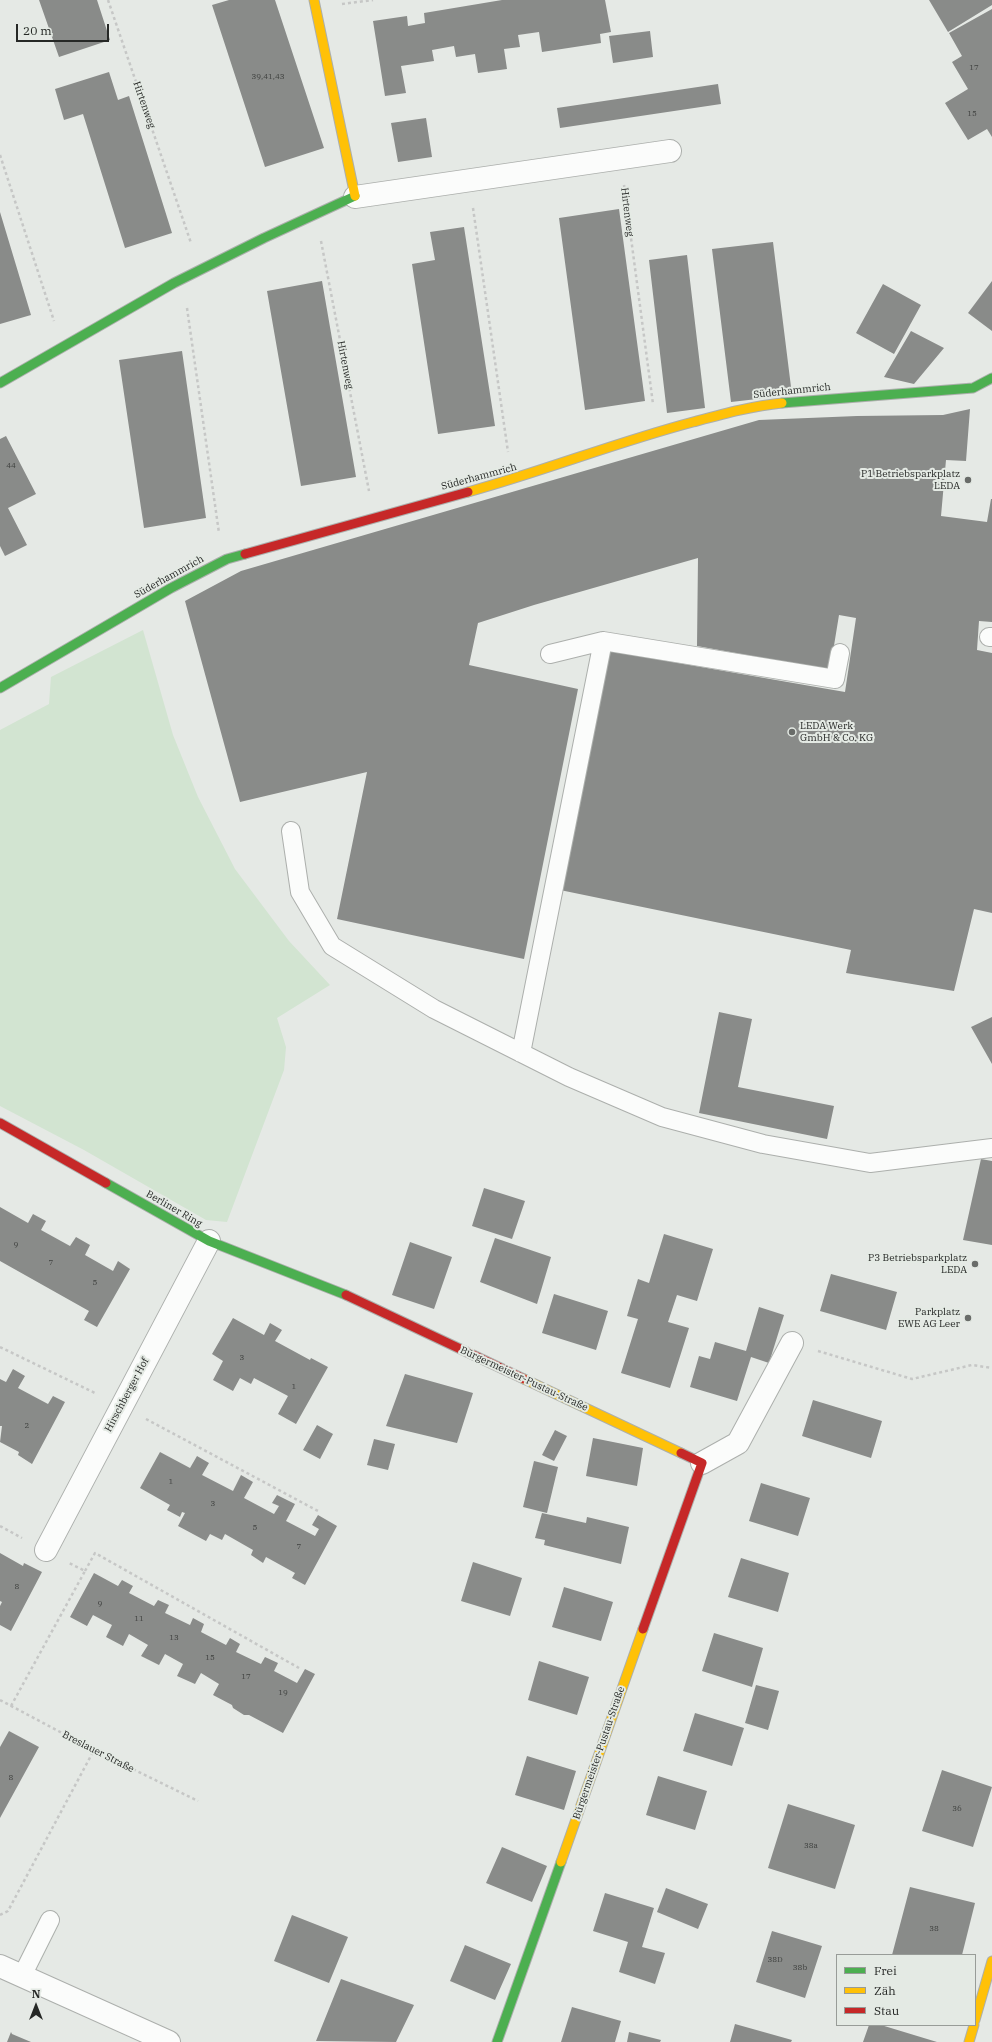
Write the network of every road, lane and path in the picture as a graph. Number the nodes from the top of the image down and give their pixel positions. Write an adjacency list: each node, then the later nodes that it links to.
1 (108, 0): 9 (path, Hirtenweg)
2 (314, 0): 7 (street)
3 (670, 151): 5 (street)
4 (0, 155): 11 (path)
5 (620, 158): 6 (street); 14 (path, Hirtenweg)
6 (471, 179): 7 (street); 15 (path)
7 (355, 197): 8 (street)
8 (315, 213): 9 (street); 16 (path, Hirtenweg)
9 (200, 270): 10 (street)
10 (183, 280): 11 (street); 17 (path)
11 (62, 346): 13 (street)
12 (992, 378): 14 (street, Süderhammrich)
13 (0, 383)
14 (659, 431): 15 (street, Süderhammrich)
15 (512, 480): 16 (street, Süderhammrich)
16 (375, 517): 17 (street, Süderhammrich)
17 (227, 559): 21 (street, Süderhammrich)
18 (602, 641): 19 (lane); 20 (lane); 23 (lane)
19 (840, 652)
20 (550, 654)
21 (0, 688)
22 (291, 831): 23 (lane)
23 (521, 1053): 25 (lane)
24 (0, 1122): 26 (street, Berliner Ring)
25 (992, 1148)
26 (209, 1241): 27 (street, Berliner Ring); 31 (street, Hirschberger Hof)
27 (347, 1295): 32 (street, Bürgermeister-Pustau-Straße)
28 (792, 1343): 30 (path); 32 (street)
29 (0, 1347): 31 (path)
30 (992, 1368)
31 (122, 1406): 33 (path); 34 (street, Hirschberger Hof)
32 (702, 1463): 49 (street, Bürgermeister-Pustau-Straße)
33 (318, 1511)
34 (46, 1550): 35 (path)
35 (85, 1571): 36 (path); 38 (path)
36 (299, 1668)
37 (0, 1700): 38 (path, Breslauer Straße)
38 (11, 1706): 39 (path, Breslauer Straße)
39 (94, 1750): 40 (path, Breslauer Straße); 41 (path)
40 (198, 1801)
41 (0, 1915)
42 (50, 1920): 45 (lane)
43 (992, 1961): 46 (street)
44 (0, 1966): 45 (street)
45 (22, 1976): 48 (street)
46 (976, 2017)
47 (974, 2026): 50 (street)
48 (169, 2042)
49 (497, 2042)
50 (969, 2042)

